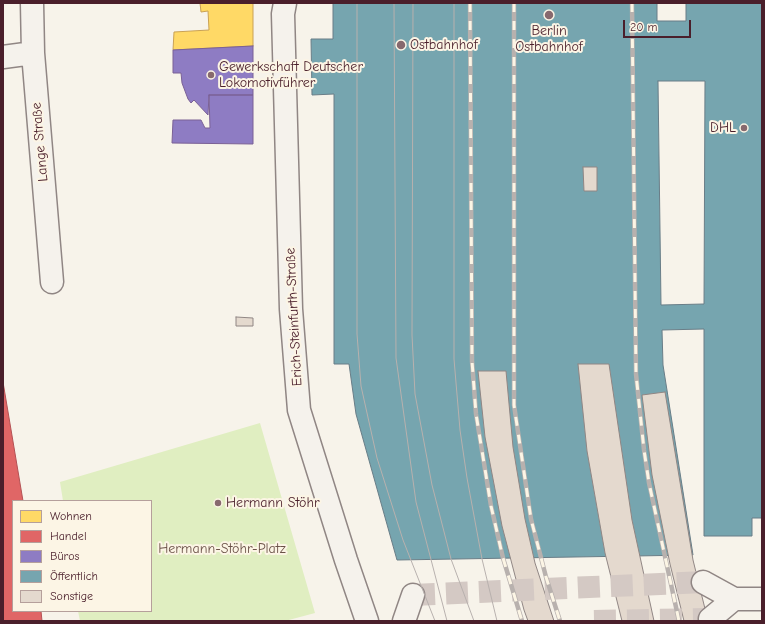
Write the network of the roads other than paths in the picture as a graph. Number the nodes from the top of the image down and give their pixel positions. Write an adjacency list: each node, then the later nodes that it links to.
1 (32, 3): 3 (street, Lange Straße)
2 (285, 3): 11 (street, Erich-Steinfurth-Straße)
3 (33, 53): 4 (street); 5 (street, Lange Straße)
4 (3, 57)
5 (52, 282)
6 (703, 582): 8 (street)
7 (413, 595): 12 (street)
8 (734, 598): 9 (street); 10 (street)
9 (762, 599)
10 (710, 619)
11 (367, 621)
12 (404, 621)

